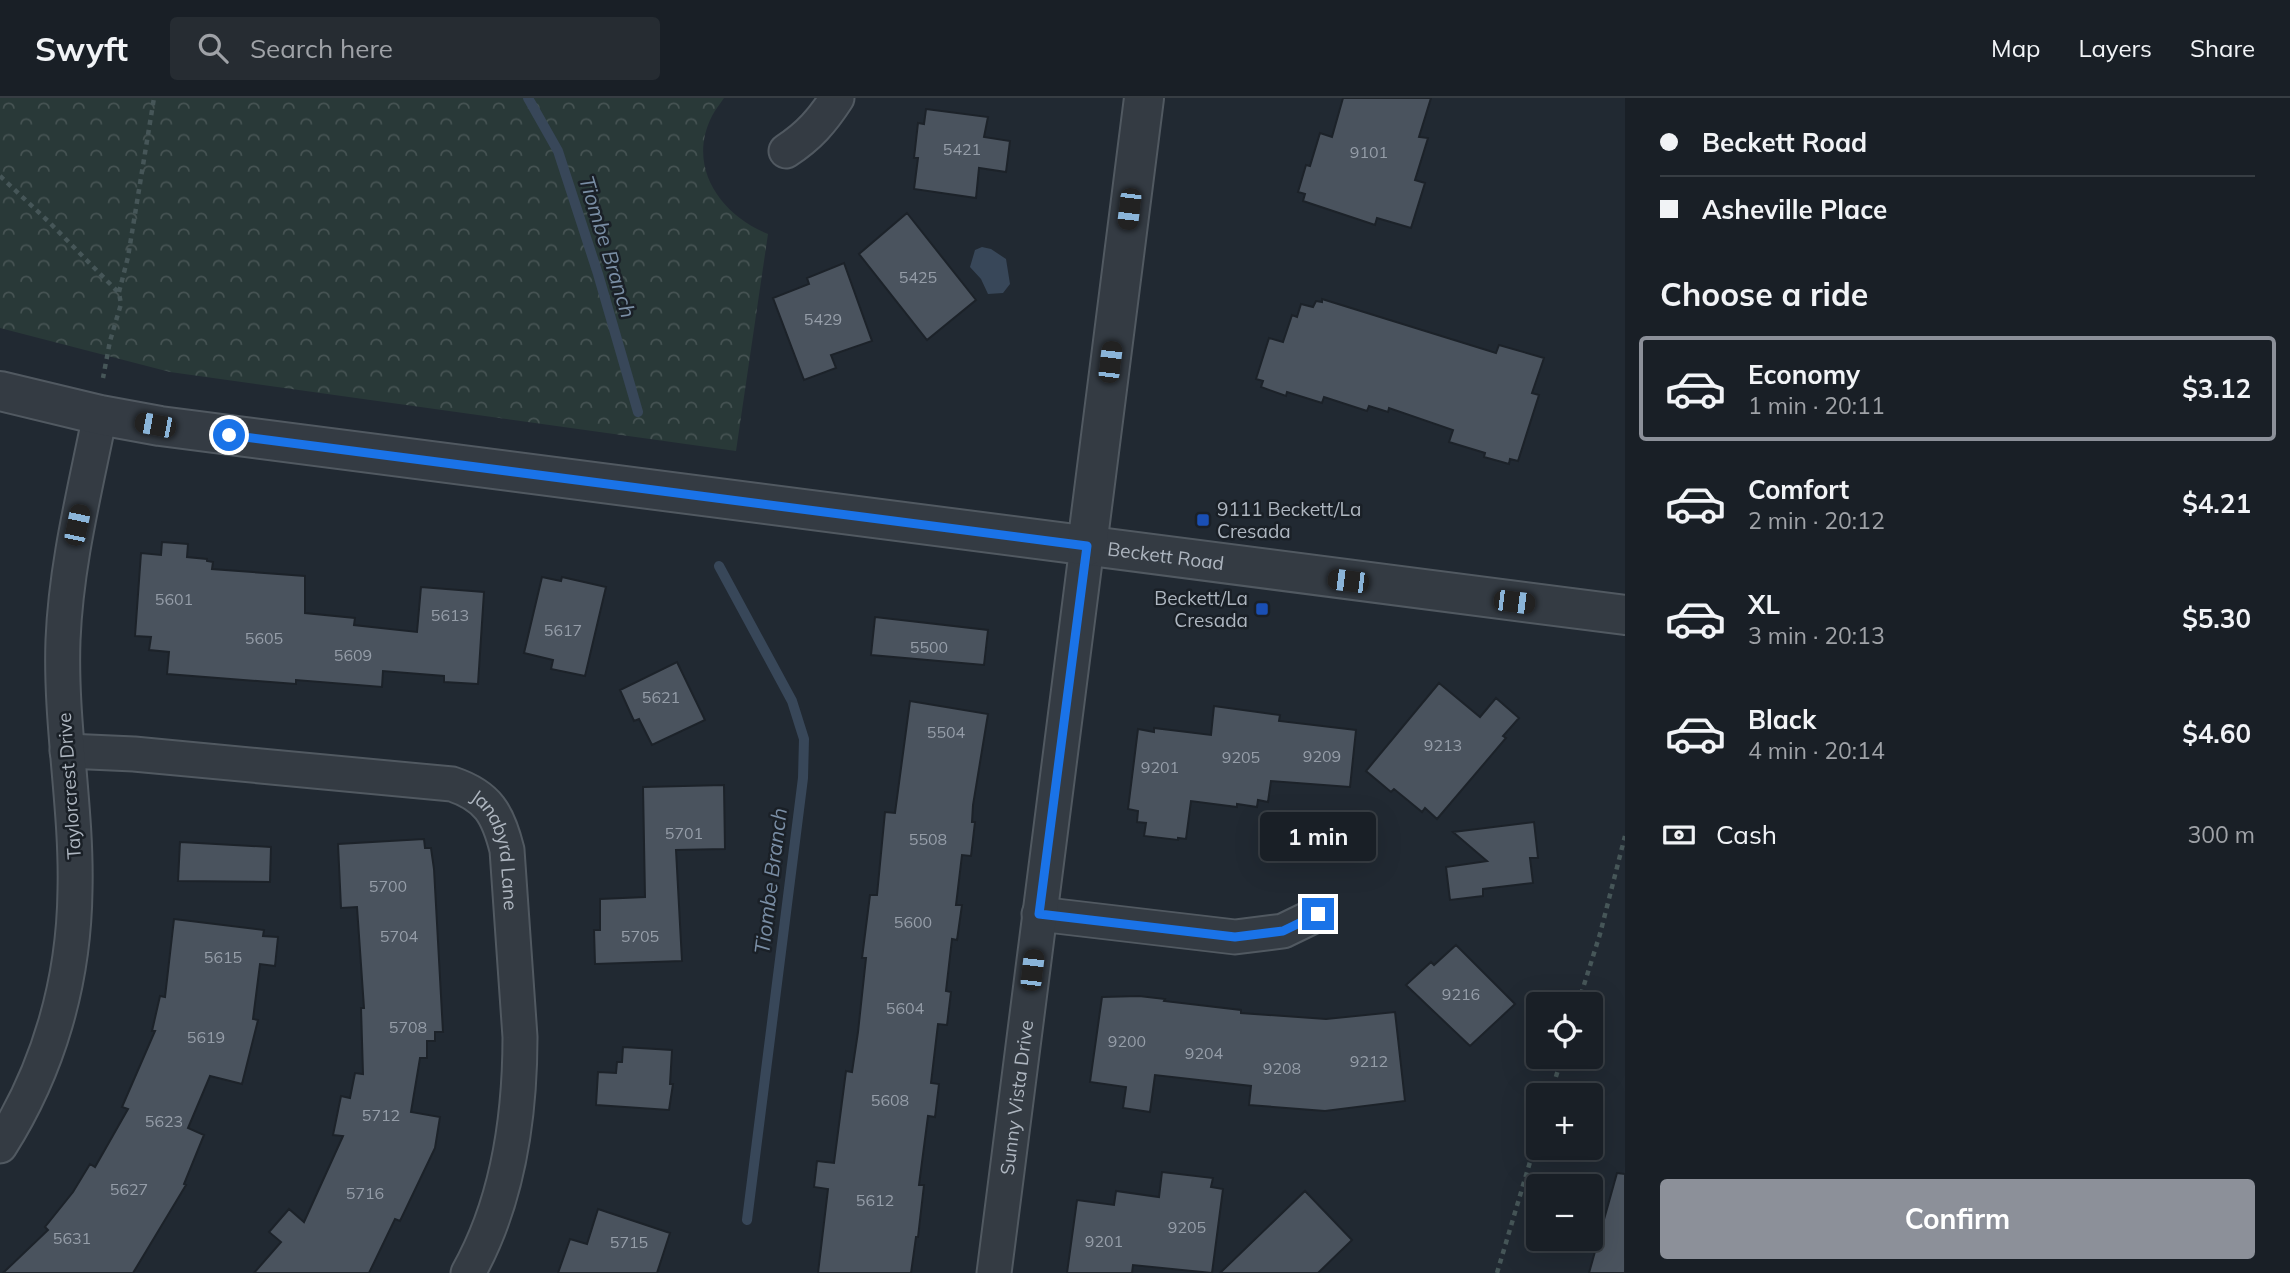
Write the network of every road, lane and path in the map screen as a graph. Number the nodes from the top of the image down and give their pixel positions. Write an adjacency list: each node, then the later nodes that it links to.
1 (154, 98): 6 (path)
2 (836, 98): 4 (street)
3 (1144, 98): 10 (street)
4 (786, 150)
5 (0, 176): 6 (path)
6 (119, 293): 7 (path)
7 (108, 352)
8 (0, 391): 9 (street, Beckett Road)
9 (100, 415): 10 (street, Beckett Road); 12 (street, Taylorcrest Drive)
10 (1087, 546): 11 (street, Beckett Road); 14 (street, Sunny Vista Drive)
11 (1625, 615)
12 (67, 751): 17 (street, Taylorcrest Drive); 19 (street, Janabyrd Lane)
13 (1625, 836): 16 (path)
14 (1039, 914): 15 (street); 20 (street, Sunny Vista Drive)
15 (1318, 914)
16 (1581, 992)
17 (0, 1146)
18 (1531, 1160): 21 (path)
19 (468, 1273)
20 (994, 1273)
21 (1497, 1273)

